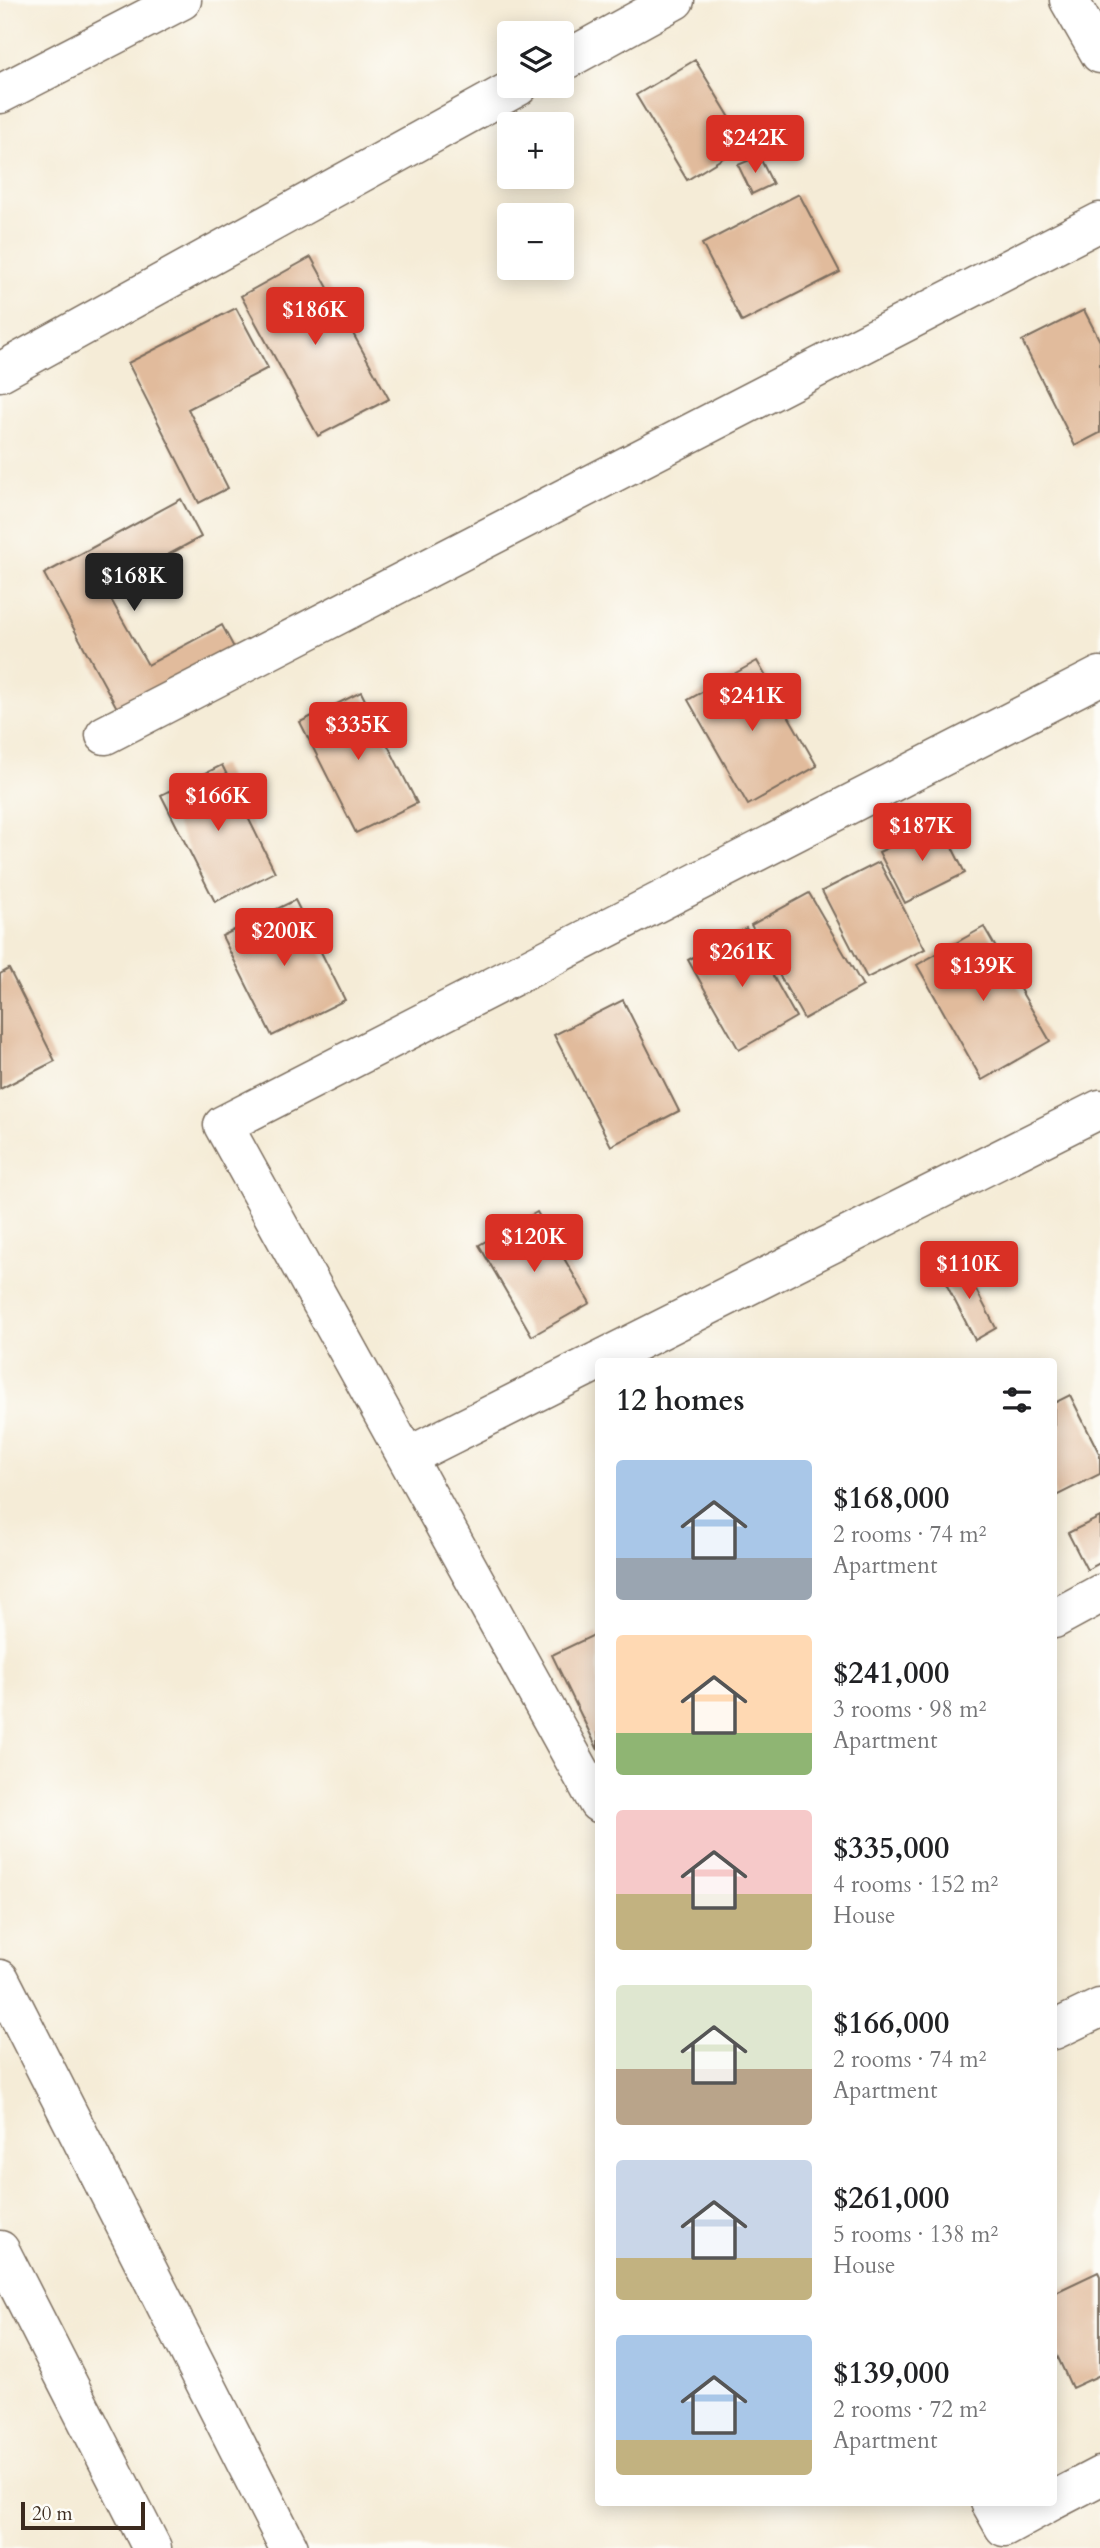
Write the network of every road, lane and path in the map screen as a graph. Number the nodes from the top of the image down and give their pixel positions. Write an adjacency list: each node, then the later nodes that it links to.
1 (182, 0): 6 (street)
2 (675, 0): 5 (street)
3 (1069, 0): 4 (street)
4 (1100, 54)
5 (574, 55)
6 (0, 94)
7 (497, 98): 9 (street)
8 (1100, 222): 11 (street)
9 (0, 372)
10 (1100, 676): 15 (street)
11 (104, 735)
12 (1100, 1109): 13 (street)
13 (604, 1358)
14 (595, 1363): 15 (street)
15 (407, 1457): 18 (street)
16 (1100, 1594): 17 (street)
17 (1057, 1617)
18 (595, 1798)
19 (0, 1979): 28 (street)
20 (1100, 2008): 21 (street)
21 (1057, 2029)
22 (0, 2250): 27 (street)
23 (1100, 2476): 24 (street)
24 (1057, 2498)
25 (1041, 2506): 26 (street)
26 (998, 2526)
27 (152, 2548)
28 (289, 2548)

